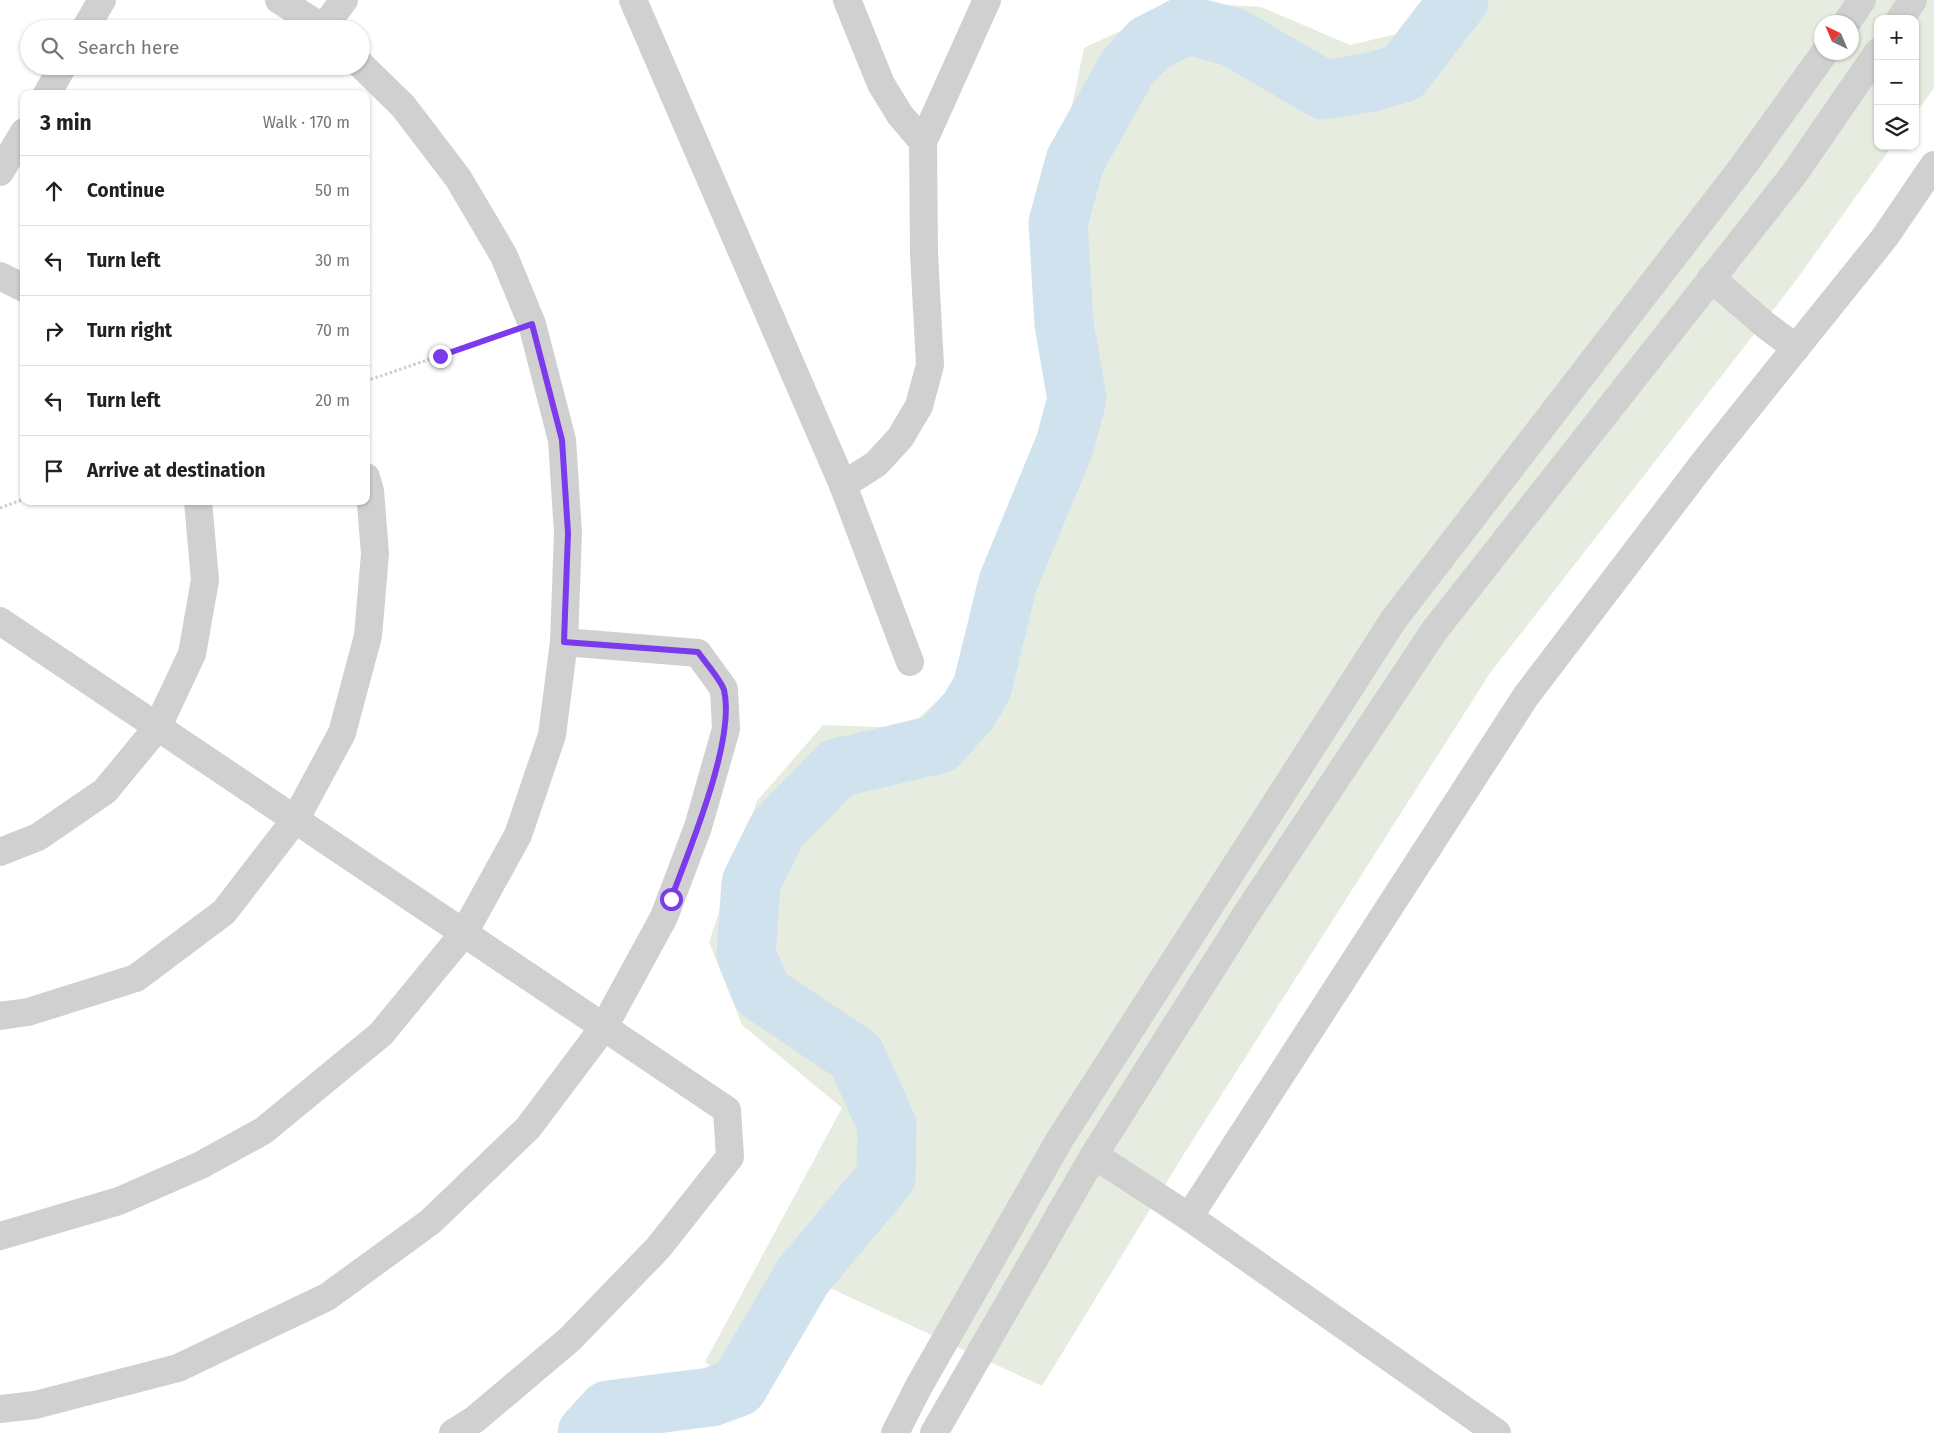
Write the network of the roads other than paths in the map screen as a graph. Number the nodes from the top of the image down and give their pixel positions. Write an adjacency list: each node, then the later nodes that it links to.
1 (102, 0): 11 (street)
2 (279, 0): 12 (street)
3 (344, 0): 13 (street)
4 (633, 0): 27 (street)
5 (847, 0): 20 (street)
6 (987, 0): 20 (street)
7 (1862, 0): 9 (street)
8 (1913, 0): 10 (street)
9 (1852, 15)
10 (1903, 15)
11 (90, 20)
12 (311, 20)
13 (330, 20)
14 (1874, 58): 24 (street)
15 (1819, 60): 44 (street)
16 (370, 74): 31 (street)
17 (58, 75): 18 (street)
18 (49, 90)
19 (20, 139): 22 (street)
20 (923, 142): 27 (street)
21 (1934, 166): 26 (street)
22 (0, 172)
23 (0, 276): 25 (street)
24 (1711, 278): 26 (street); 39 (street)
25 (20, 286)
26 (1796, 348): 40 (street)
27 (843, 485): 32 (street)
28 (370, 491): 34 (street)
29 (198, 505): 33 (street)
30 (0, 621): 33 (street)
31 (564, 642): 36 (street); 38 (street)
32 (910, 662)
33 (157, 728): 34 (street); 35 (street)
34 (294, 820): 36 (street); 37 (street)
35 (0, 852)
36 (464, 933): 38 (street); 41 (street)
37 (0, 1016)
38 (604, 1028): 42 (street); 43 (street)
39 (1094, 1155): 40 (street); 45 (street)
40 (1189, 1217): 46 (street)
41 (0, 1236)
42 (0, 1409)
43 (453, 1433)
44 (895, 1433)
45 (934, 1433)
46 (1497, 1433)

